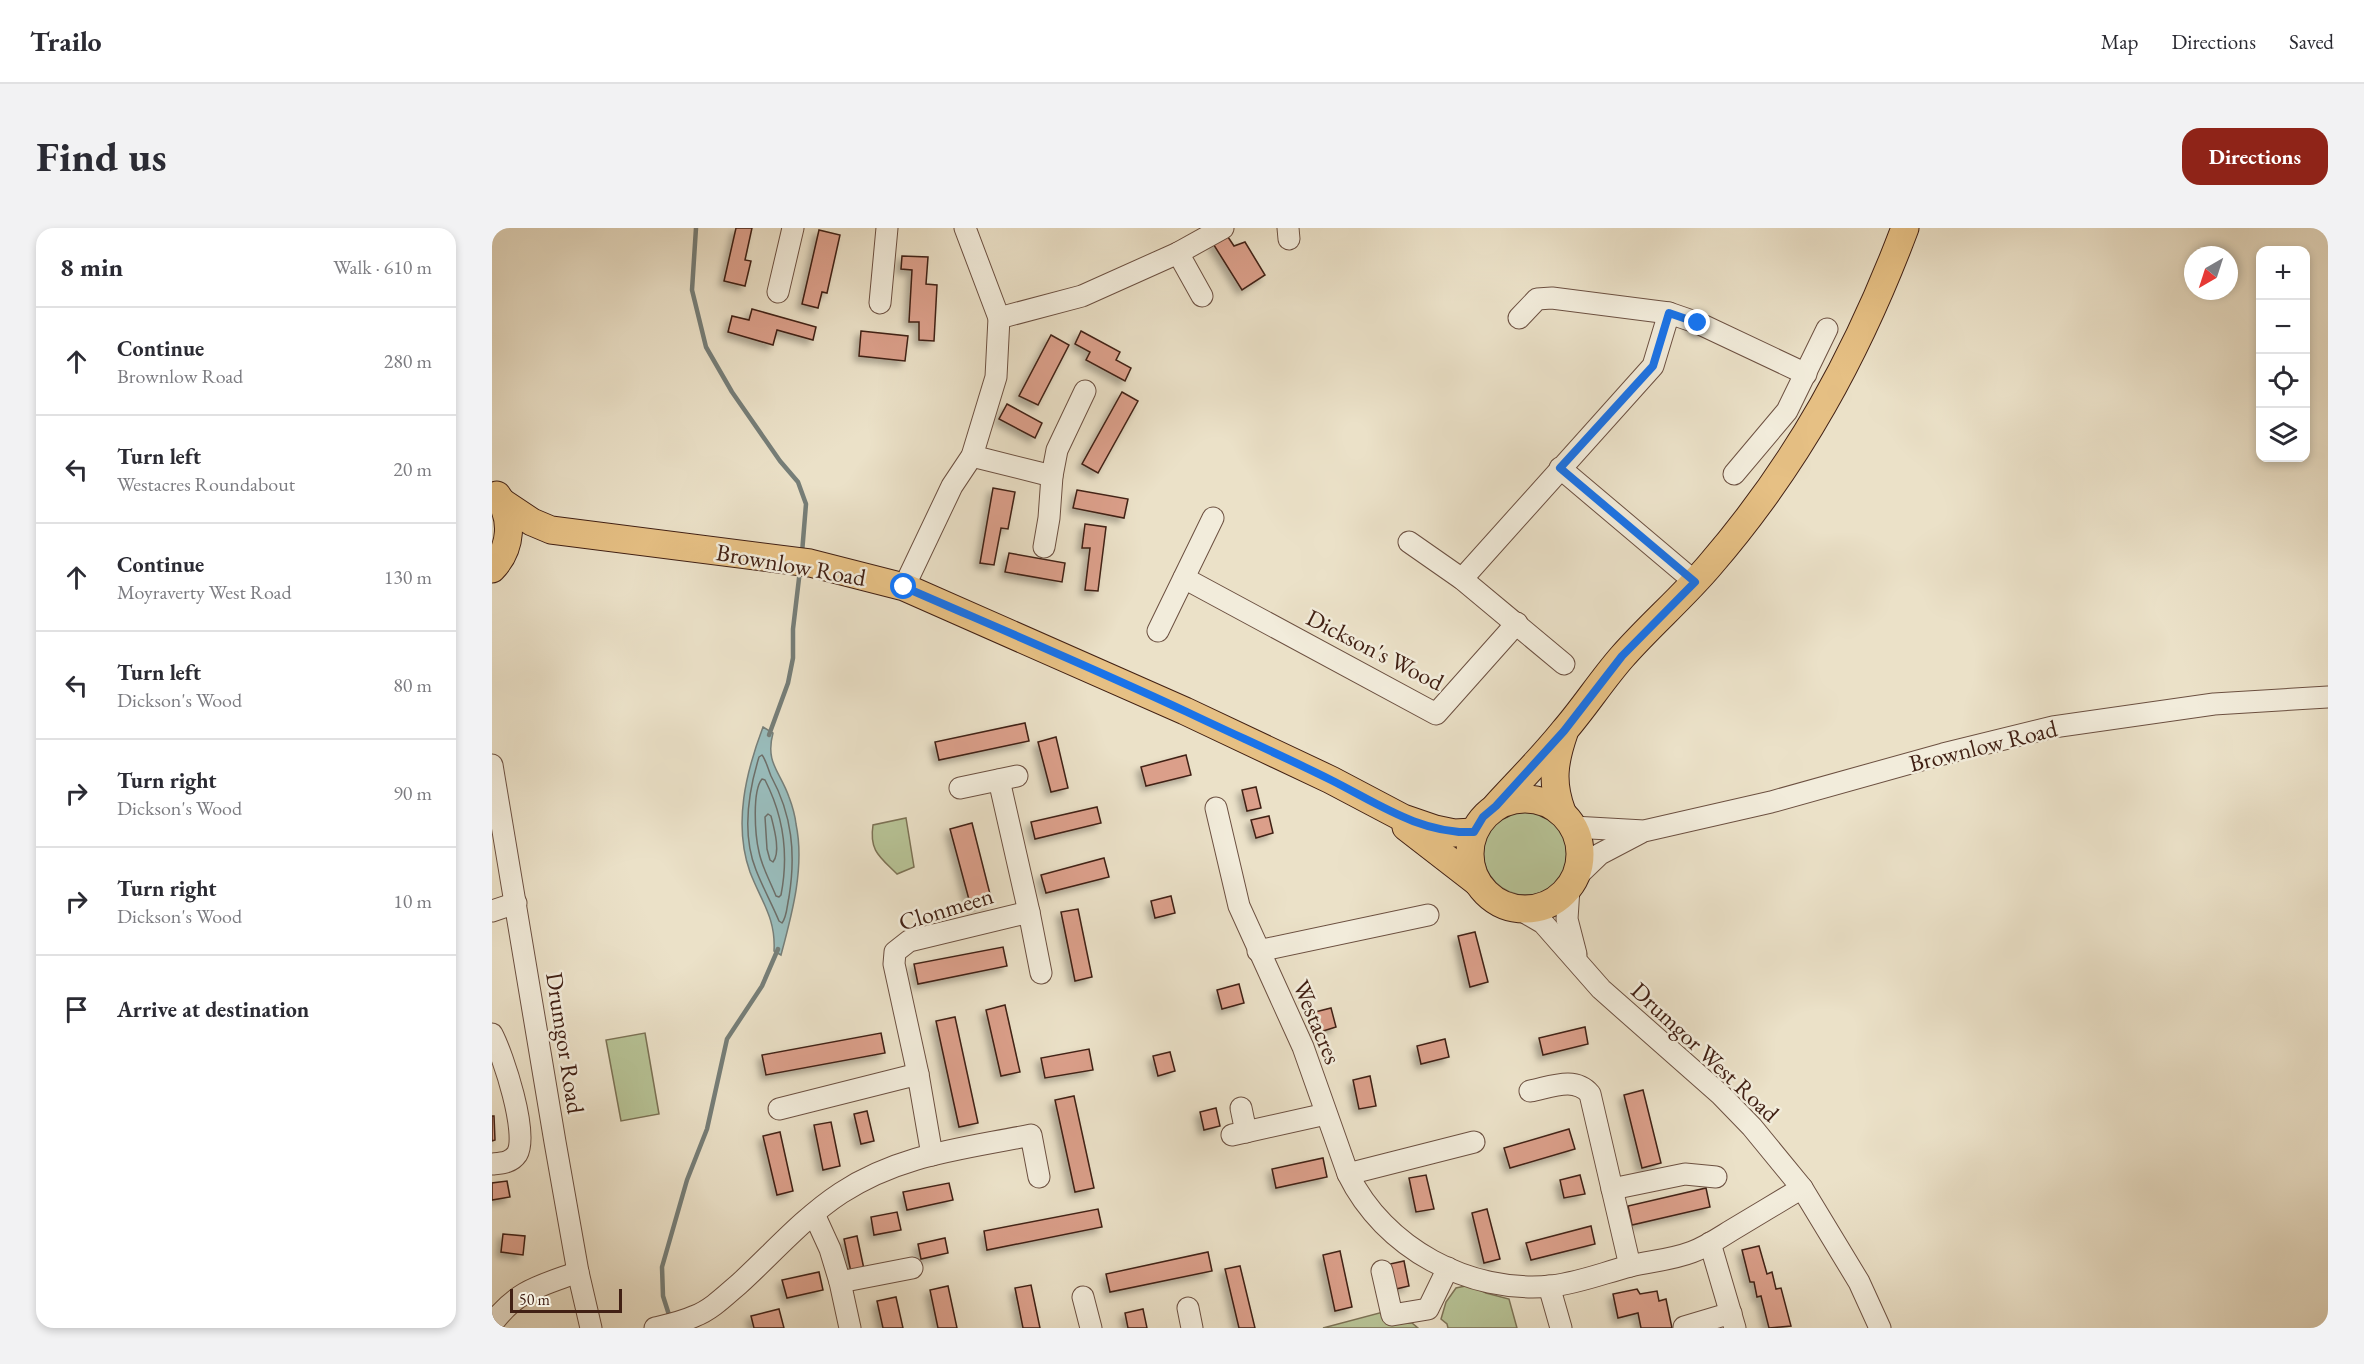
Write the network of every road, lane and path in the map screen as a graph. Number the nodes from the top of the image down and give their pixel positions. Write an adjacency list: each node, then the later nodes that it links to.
1 (793, 228): 7 (street)
2 (887, 228): 9 (street)
3 (965, 228): 11 (street)
4 (1223, 228): 6 (street)
5 (1905, 228): 28 (main road)
6 (1178, 253): 8 (street); 11 (street)
7 (778, 291)
8 (1202, 296)
9 (880, 303)
10 (1669, 313): 12 (street); 14 (street); 17 (street)
11 (999, 318): 16 (street)
12 (1518, 318)
13 (1827, 329): 14 (street)
14 (1806, 374): 18 (street)
15 (1085, 391): 19 (street)
16 (972, 456): 19 (street); 29 (street)
17 (1560, 468): 27 (street); 28 (street)
18 (1734, 474)
19 (1052, 476): 24 (street)
20 (497, 496): 22 (main road, Brownlow Road); 25 (main road)
21 (1213, 518): 26 (street)
22 (551, 530): 25 (main road, Brownlow Road); 29 (main road, Brownlow Road)
23 (1409, 542): 27 (street)
24 (1044, 548)
25 (497, 563)
26 (1184, 578): 30 (street, Dickson's Wood); 31 (street)
27 (1462, 579): 30 (street)
28 (1695, 582): 34 (main road)
29 (904, 587): 37 (main road, Brownlow Road)
30 (1517, 623): 32 (street)
31 (1158, 631)
32 (1563, 664)
33 (2328, 698): 41 (street, Brownlow Road)
34 (1564, 731): 38 (main road); 40 (main road)
35 (492, 765): 45 (street, Drumgor Road)
36 (960, 788): 48 (street, Clonmeen)
37 (1380, 806): 42 (main road, Brownlow Road); 43 (main road, Brownlow Road)
38 (1496, 806): 40 (main road); 42 (main road)
39 (1216, 808): 50 (street, Westacres)
40 (1568, 819): 41 (street, Brownlow Road); 44 (main road)
41 (1644, 831): 44 (street, Brownlow Road)
42 (1474, 832): 43 (main road)
43 (1477, 882): 46 (main road)
44 (1572, 883): 46 (main road); 51 (street, Drumgor West Road)
45 (516, 903): 47 (street); 73 (street, Drumgor Road)
46 (1519, 909): 51 (street, Drumgor West Road)
47 (492, 910)
48 (1029, 912): 52 (street, Clonmeen); 54 (street, Clonmeen)
49 (1428, 915): 50 (street, Westacres)
50 (1258, 951): 58 (street, Westacres)
51 (1585, 970): 65 (street, Drumgor West Road)
52 (1041, 974)
53 (492, 1034): 61 (street)
54 (918, 1074): 56 (street); 60 (street, Clonmeen)
55 (1530, 1091): 66 (street)
56 (779, 1108)
57 (1241, 1108): 58 (street)
58 (1326, 1114): 62 (street, Westacres)
59 (1474, 1142): 62 (street)
60 (932, 1155): 63 (street); 67 (street)
61 (492, 1164)
62 (1348, 1174): 71 (street, Westacres)
63 (1039, 1177)
64 (1716, 1177): 66 (street)
65 (1802, 1188): 68 (street, Westacres); 85 (street, Drumgor West Road)
66 (1612, 1190): 69 (street)
67 (813, 1214): 74 (street); 79 (street)
68 (1710, 1243): 69 (street, Westacres); 77 (street)
69 (1630, 1266): 75 (street, Westacres)
70 (912, 1268): 74 (street)
71 (1448, 1268): 72 (street); 75 (street, Westacres)
72 (1382, 1271)
73 (578, 1272): 78 (street); 81 (street, Drumgor Road)
74 (840, 1282): 82 (street)
75 (1549, 1286): 84 (street)
76 (1083, 1297): 83 (street)
77 (1733, 1321): 80 (street)
78 (492, 1324)
79 (657, 1327)
80 (1684, 1327)
81 (591, 1328)
82 (850, 1328)
83 (1091, 1328)
84 (1562, 1328)
85 (1880, 1328)

